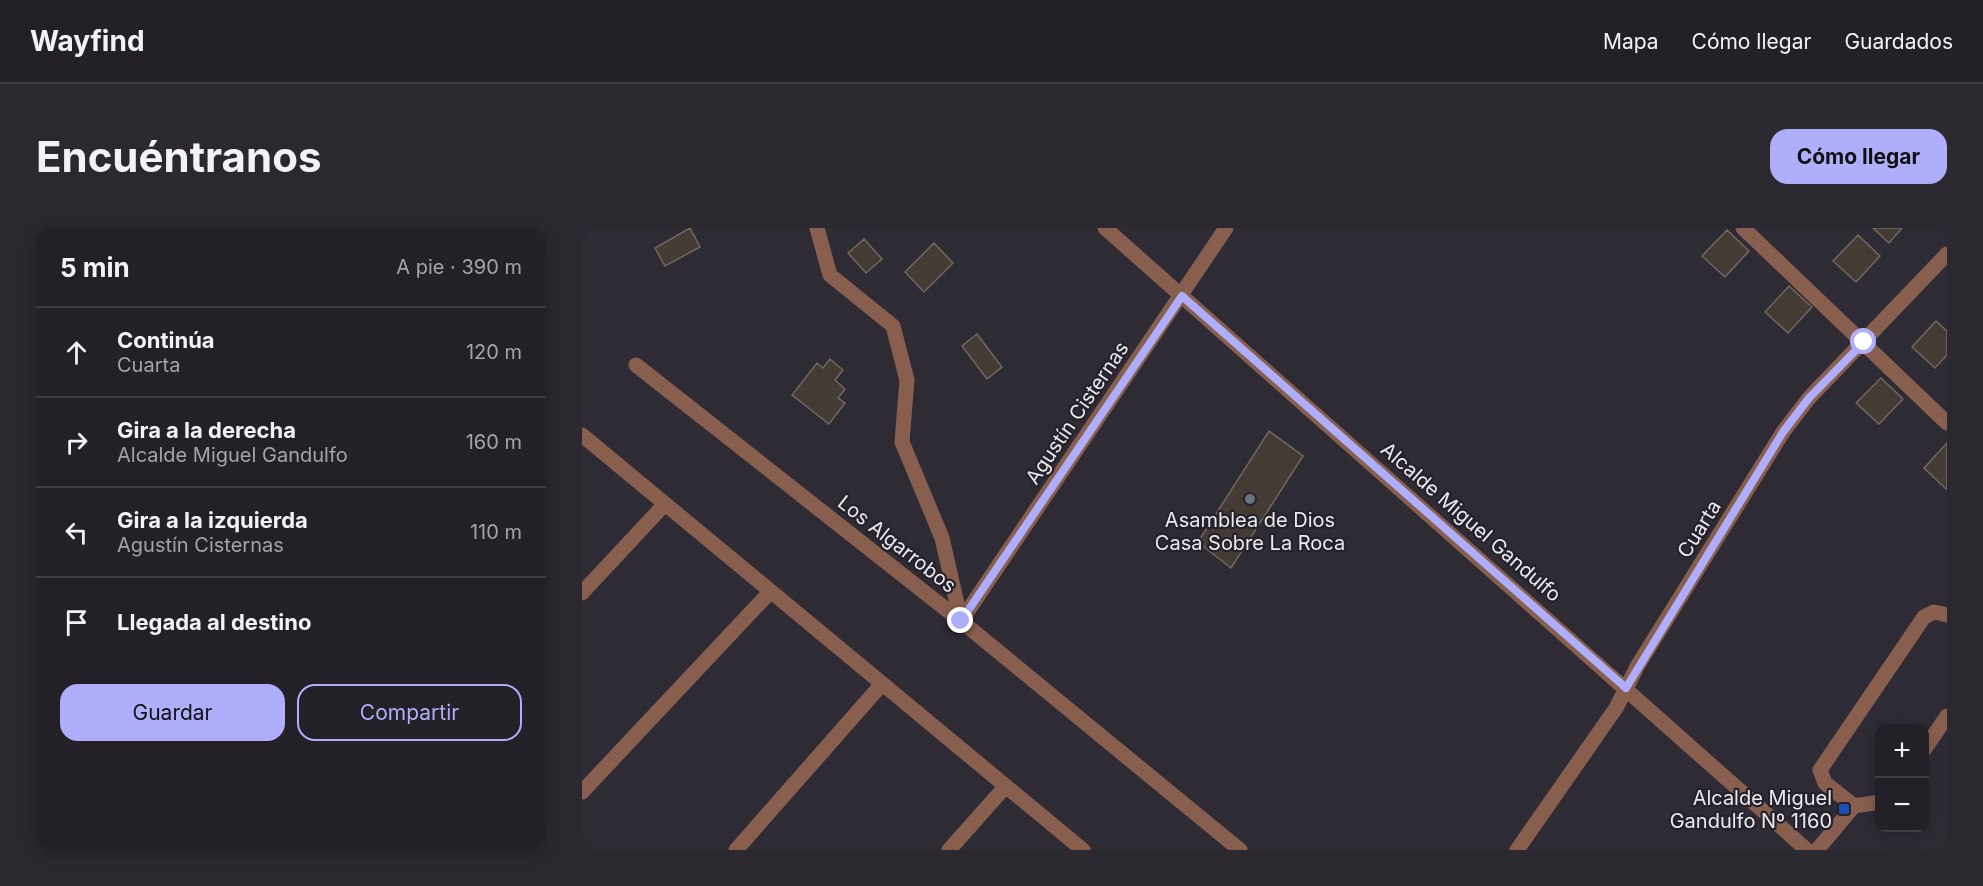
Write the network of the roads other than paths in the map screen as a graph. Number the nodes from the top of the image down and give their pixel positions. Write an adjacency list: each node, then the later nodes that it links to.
1 (817, 228): 15 (street)
2 (1105, 228): 6 (street, Alcalde Miguel Gandulfo)
3 (1226, 228): 6 (street, Agustín Cisternas)
4 (1743, 228): 7 (street)
5 (1947, 254): 7 (street, Cuarta)
6 (1182, 296): 15 (street, Agustín Cisternas); 17 (street, Alcalde Miguel Gandulfo)
7 (1864, 342): 9 (street); 17 (street, Cuarta)
8 (636, 365): 15 (street, Los Algarrobos)
9 (1947, 423)
10 (582, 435): 11 (street)
11 (666, 504): 12 (street); 13 (street)
12 (770, 592): 16 (street); 21 (street)
13 (582, 593)
14 (1947, 615): 23 (street)
15 (961, 621): 27 (street, Los Algarrobos)
16 (882, 684): 20 (street); 24 (street)
17 (1626, 688): 28 (street, Cuarta); 29 (street, Alcalde Miguel Gandulfo)
18 (1947, 716): 19 (street)
19 (1929, 743)
20 (1005, 787): 25 (street); 26 (street)
21 (582, 792)
22 (1875, 803): 23 (street)
23 (1854, 806): 30 (street)
24 (736, 850)
25 (949, 850)
26 (1083, 850)
27 (1240, 850)
28 (1516, 850)
29 (1807, 850)
30 (1816, 850)

